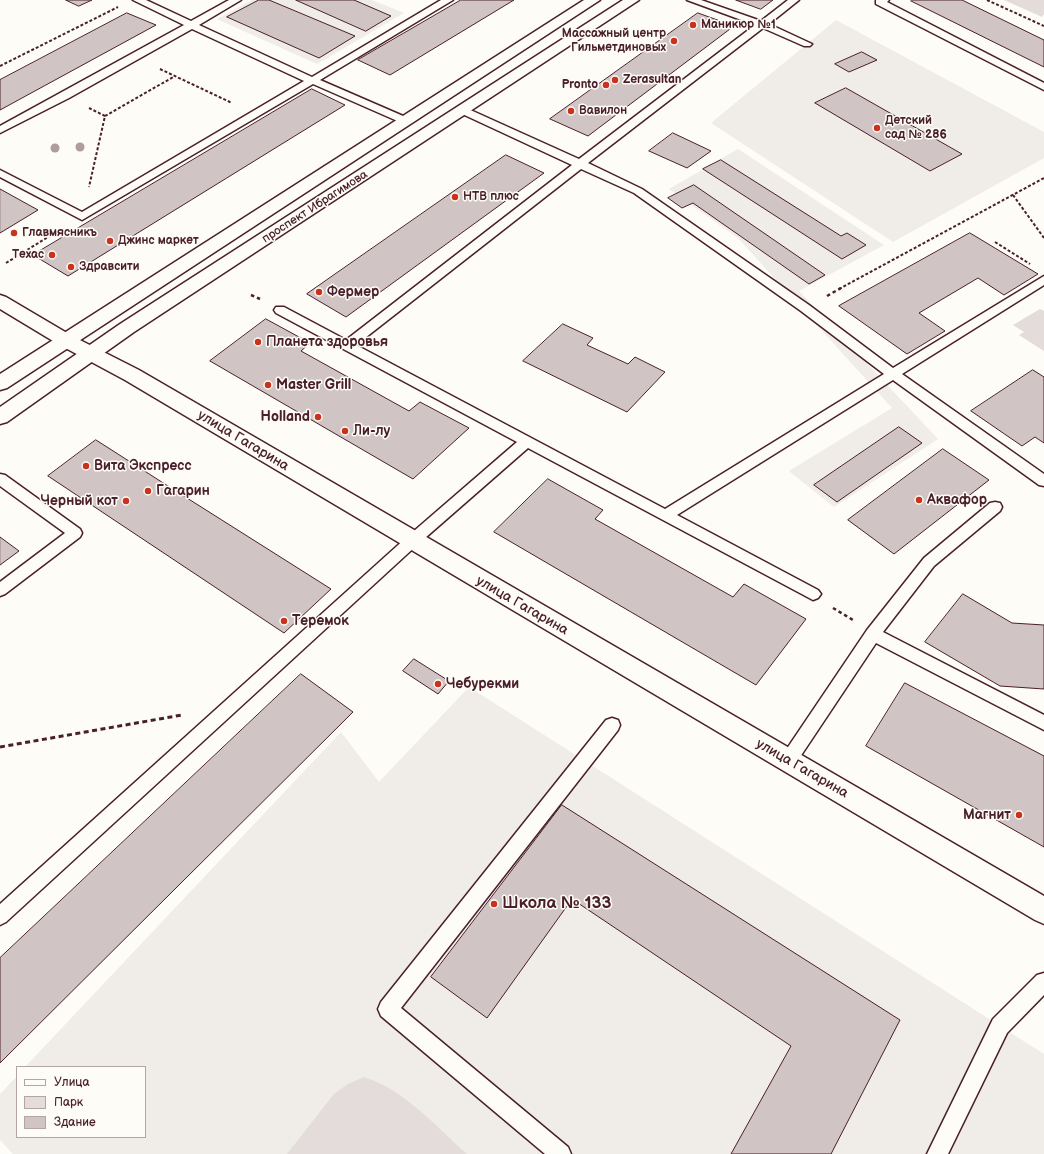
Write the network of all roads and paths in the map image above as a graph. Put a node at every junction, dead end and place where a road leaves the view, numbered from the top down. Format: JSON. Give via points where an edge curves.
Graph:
{"nodes":[{"id":1,"x":138,"y":0,"type":"edge"},
{"id":2,"x":236,"y":0,"type":"edge"},
{"id":3,"x":448,"y":0,"type":"edge"},
{"id":4,"x":593,"y":0,"type":"edge"},
{"id":5,"x":632,"y":0,"type":"edge"},
{"id":6,"x":692,"y":0,"type":"edge"},
{"id":7,"x":794,"y":0,"type":"edge"},
{"id":8,"x":884,"y":0,"type":"edge"},
{"id":9,"x":987,"y":0,"type":"edge"},
{"id":10,"x":124,"y":4,"type":"dead end"},
{"id":11,"x":761,"y":24,"type":"junction"},
{"id":12,"x":190,"y":25,"type":"junction"},
{"id":13,"x":1044,"y":26,"type":"edge"},
{"id":14,"x":807,"y":44,"type":"dead end"},
{"id":15,"x":135,"y":57,"type":"junction"},
{"id":16,"x":0,"y":66,"type":"edge"},
{"id":17,"x":175,"y":76,"type":"junction"},
{"id":18,"x":311,"y":80,"type":"junction"},
{"id":19,"x":1044,"y":88,"type":"edge"},
{"id":20,"x":65,"y":96,"type":"junction"},
{"id":21,"x":462,"y":110,"type":"junction"},
{"id":22,"x":256,"y":114,"type":"junction"},
{"id":23,"x":105,"y":116,"type":"junction"},
{"id":24,"x":406,"y":121,"type":"junction"},
{"id":25,"x":0,"y":130,"type":"edge"},
{"id":26,"x":580,"y":164,"type":"junction"},
{"id":27,"x":0,"y":173,"type":"edge"},
{"id":28,"x":1044,"y":178,"type":"edge"},
{"id":29,"x":1013,"y":195,"type":"junction"},
{"id":30,"x":82,"y":217,"type":"junction"},
{"id":31,"x":1044,"y":238,"type":"edge"},
{"id":32,"x":995,"y":242,"type":"dead end"},
{"id":33,"x":6,"y":263,"type":"dead end"},
{"id":34,"x":1032,"y":265,"type":"dead end"},
{"id":35,"x":1044,"y":280,"type":"edge"},
{"id":36,"x":0,"y":301,"type":"edge"},
{"id":37,"x":805,"y":308,"type":"junction"},
{"id":38,"x":280,"y":310,"type":"dead end"},
{"id":39,"x":65,"y":340,"type":"junction"},
{"id":40,"x":347,"y":346,"type":"junction"},
{"id":41,"x":91,"y":354,"type":"junction"},
{"id":42,"x":893,"y":374,"type":"junction"},
{"id":43,"x":0,"y":383,"type":"edge"},
{"id":44,"x":0,"y":417,"type":"edge"},
{"id":45,"x":526,"y":442,"type":"junction"},
{"id":46,"x":0,"y":479,"type":"edge"},
{"id":47,"x":1044,"y":481,"type":"edge"},
{"id":48,"x":995,"y":507,"type":"dead end"},
{"id":49,"x":666,"y":515,"type":"junction"},
{"id":50,"x":412,"y":541,"type":"junction"},
{"id":51,"x":0,"y":590,"type":"edge"},
{"id":52,"x":813,"y":594,"type":"joint"},
{"id":53,"x":873,"y":634,"type":"junction"},
{"id":54,"x":184,"y":714,"type":"dead end"},
{"id":55,"x":1044,"y":723,"type":"edge"},
{"id":56,"x":612,"y":725,"type":"dead end"},
{"id":57,"x":0,"y":747,"type":"edge"},
{"id":58,"x":788,"y":761,"type":"junction"},
{"id":59,"x":1044,"y":911,"type":"edge"},
{"id":60,"x":0,"y":916,"type":"edge"},
{"id":61,"x":1044,"y":982,"type":"edge"},
{"id":62,"x":561,"y":1154,"type":"edge"},
{"id":63,"x":937,"y":1154,"type":"edge"}],
"edges":[{"from":1,"to":12,"type":"lane"},
{"from":2,"to":12,"type":"lane"},
{"from":3,"to":18,"type":"lane"},
{"from":4,"to":24,"type":"main road","name":"проспект Ибрагимова"},
{"from":5,"to":21,"type":"main road","name":"проспект Ибрагимова"},
{"from":6,"to":11,"type":"lane"},
{"from":7,"to":11,"type":"lane"},
{"from":8,"to":19,"type":"lane","via":[[880,2]]},
{"from":9,"to":13,"type":"path"},
{"from":10,"to":16,"type":"path"},
{"from":11,"to":14,"type":"lane"},
{"from":11,"to":26,"type":"lane"},
{"from":12,"to":15,"type":"lane"},
{"from":12,"to":18,"type":"lane"},
{"from":15,"to":17,"type":"path"},
{"from":15,"to":20,"type":"lane"},
{"from":17,"to":22,"type":"path"},
{"from":17,"to":23,"type":"path"},
{"from":18,"to":22,"type":"lane"},
{"from":18,"to":24,"type":"lane"},
{"from":20,"to":23,"type":"path"},
{"from":20,"to":25,"type":"lane"},
{"from":21,"to":26,"type":"lane"},
{"from":21,"to":41,"type":"main road","name":"проспект Ибрагимова"},
{"from":22,"to":30,"type":"lane"},
{"from":23,"to":30,"type":"path"},
{"from":24,"to":39,"type":"main road","name":"проспект Ибрагимова"},
{"from":26,"to":37,"type":"lane","via":[[638,191]]},
{"from":26,"to":40,"type":"lane"},
{"from":27,"to":30,"type":"lane"},
{"from":28,"to":29,"type":"path"},
{"from":29,"to":31,"type":"path"},
{"from":29,"to":37,"type":"path"},
{"from":30,"to":33,"type":"path"},
{"from":32,"to":34,"type":"path"},
{"from":35,"to":42,"type":"lane"},
{"from":36,"to":39,"type":"main road","name":"улица Гагарина"},
{"from":37,"to":42,"type":"lane"},
{"from":38,"to":40,"type":"lane"},
{"from":39,"to":41,"type":"main road","name":"улица Гагарина"},
{"from":39,"to":43,"type":"main road","name":"проспект Ибрагимова"},
{"from":40,"to":45,"type":"lane"},
{"from":41,"to":44,"type":"main road","name":"проспект Ибрагимова"},
{"from":41,"to":50,"type":"main road","name":"улица Гагарина","via":[[132,375]]},
{"from":42,"to":47,"type":"lane"},
{"from":42,"to":49,"type":"lane"},
{"from":45,"to":49,"type":"lane"},
{"from":45,"to":50,"type":"lane"},
{"from":46,"to":51,"type":"lane","via":[[75,532]]},
{"from":48,"to":53,"type":"lane","via":[[929,562]]},
{"from":49,"to":52,"type":"lane"},
{"from":50,"to":58,"type":"main road","name":"улица Гагарина"},
{"from":50,"to":60,"type":"lane"},
{"from":52,"to":53,"type":"path"},
{"from":53,"to":55,"type":"lane"},
{"from":53,"to":58,"type":"lane"},
{"from":54,"to":57,"type":"path"},
{"from":56,"to":62,"type":"lane","via":[[388,1009]]},
{"from":58,"to":59,"type":"main road","name":"улица Гагарина"},
{"from":61,"to":63,"type":"lane","via":[[1000,1026]]}]}
